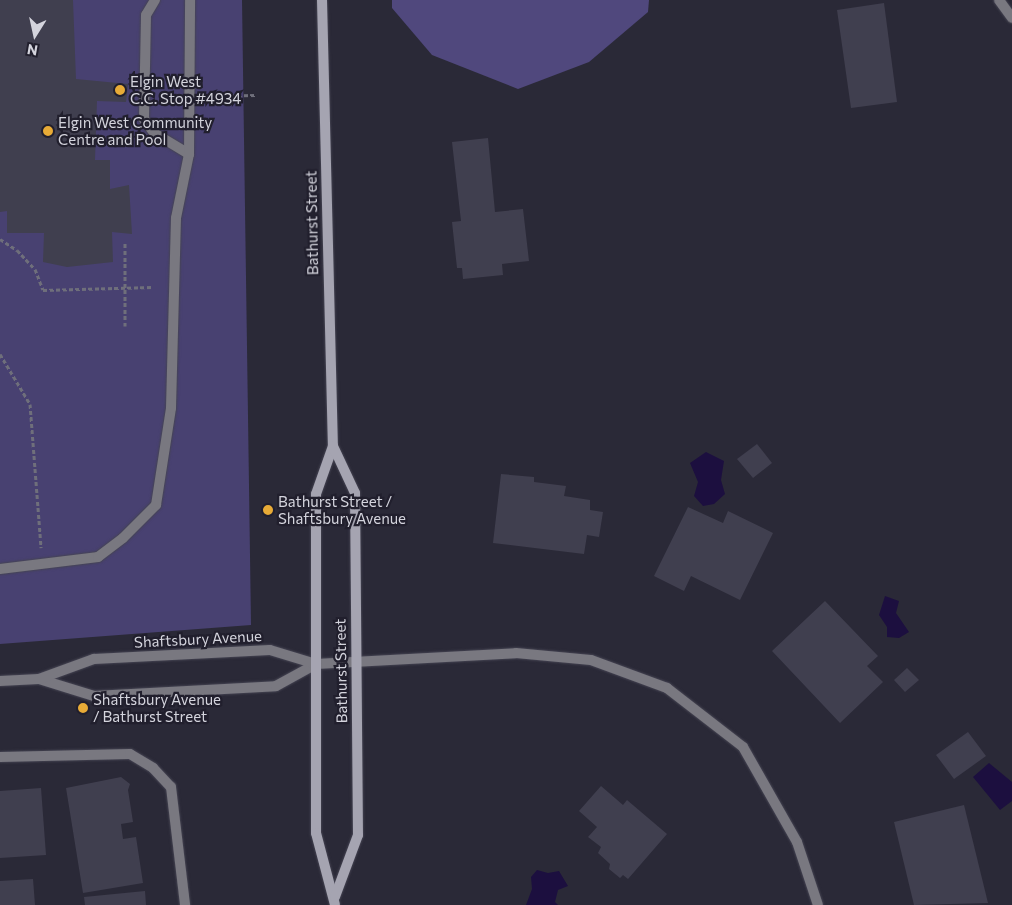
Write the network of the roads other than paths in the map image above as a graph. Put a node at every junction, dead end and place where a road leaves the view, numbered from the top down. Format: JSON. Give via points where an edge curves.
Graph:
{"nodes":[{"id":1,"x":154,"y":0,"type":"edge"},
{"id":2,"x":190,"y":0,"type":"edge"},
{"id":3,"x":322,"y":0,"type":"edge"},
{"id":4,"x":999,"y":0,"type":"edge"},
{"id":5,"x":1012,"y":18,"type":"edge"},
{"id":6,"x":189,"y":154,"type":"junction"},
{"id":7,"x":333,"y":446,"type":"junction"},
{"id":8,"x":0,"y":569,"type":"edge"},
{"id":9,"x":355,"y":662,"type":"junction"},
{"id":10,"x":316,"y":664,"type":"junction"},
{"id":11,"x":39,"y":679,"type":"junction"},
{"id":12,"x":0,"y":681,"type":"edge"},
{"id":13,"x":0,"y":757,"type":"edge"},
{"id":14,"x":335,"y":901,"type":"edge"},
{"id":15,"x":185,"y":905,"type":"edge"},
{"id":16,"x":818,"y":905,"type":"edge"}],
"edges":[{"from":1,"to":6,"type":"street","via":[[146,14],[144,119],[154,133]]},
{"from":2,"to":6,"type":"street"},
{"from":3,"to":7,"type":"main road","name":"Bathurst Street"},
{"from":4,"to":5,"type":"street"},
{"from":6,"to":8,"type":"street","via":[[176,218],[171,408],[156,505],[123,538],[98,557]]},
{"from":7,"to":9,"type":"main road","name":"Bathurst Street","via":[[355,493]]},
{"from":7,"to":10,"type":"main road","name":"Bathurst Street","via":[[316,494]]},
{"from":9,"to":10,"type":"street"},
{"from":9,"to":14,"type":"main road","name":"Bathurst Street","via":[[358,835]]},
{"from":9,"to":16,"type":"street","via":[[516,652],[591,660],[667,688],[743,747],[797,842]]},
{"from":10,"to":11,"type":"street","name":"Shaftsbury Avenue","via":[[270,650],[94,659]]},
{"from":10,"to":11,"type":"street","name":"Shaftsbury Avenue","via":[[276,686],[94,696]]},
{"from":10,"to":14,"type":"main road","name":"Bathurst Street","via":[[316,833]]},
{"from":11,"to":12,"type":"street","name":"Shaftsbury Avenue"},
{"from":13,"to":15,"type":"street","via":[[130,754],[152,768],[171,787]]}]}
